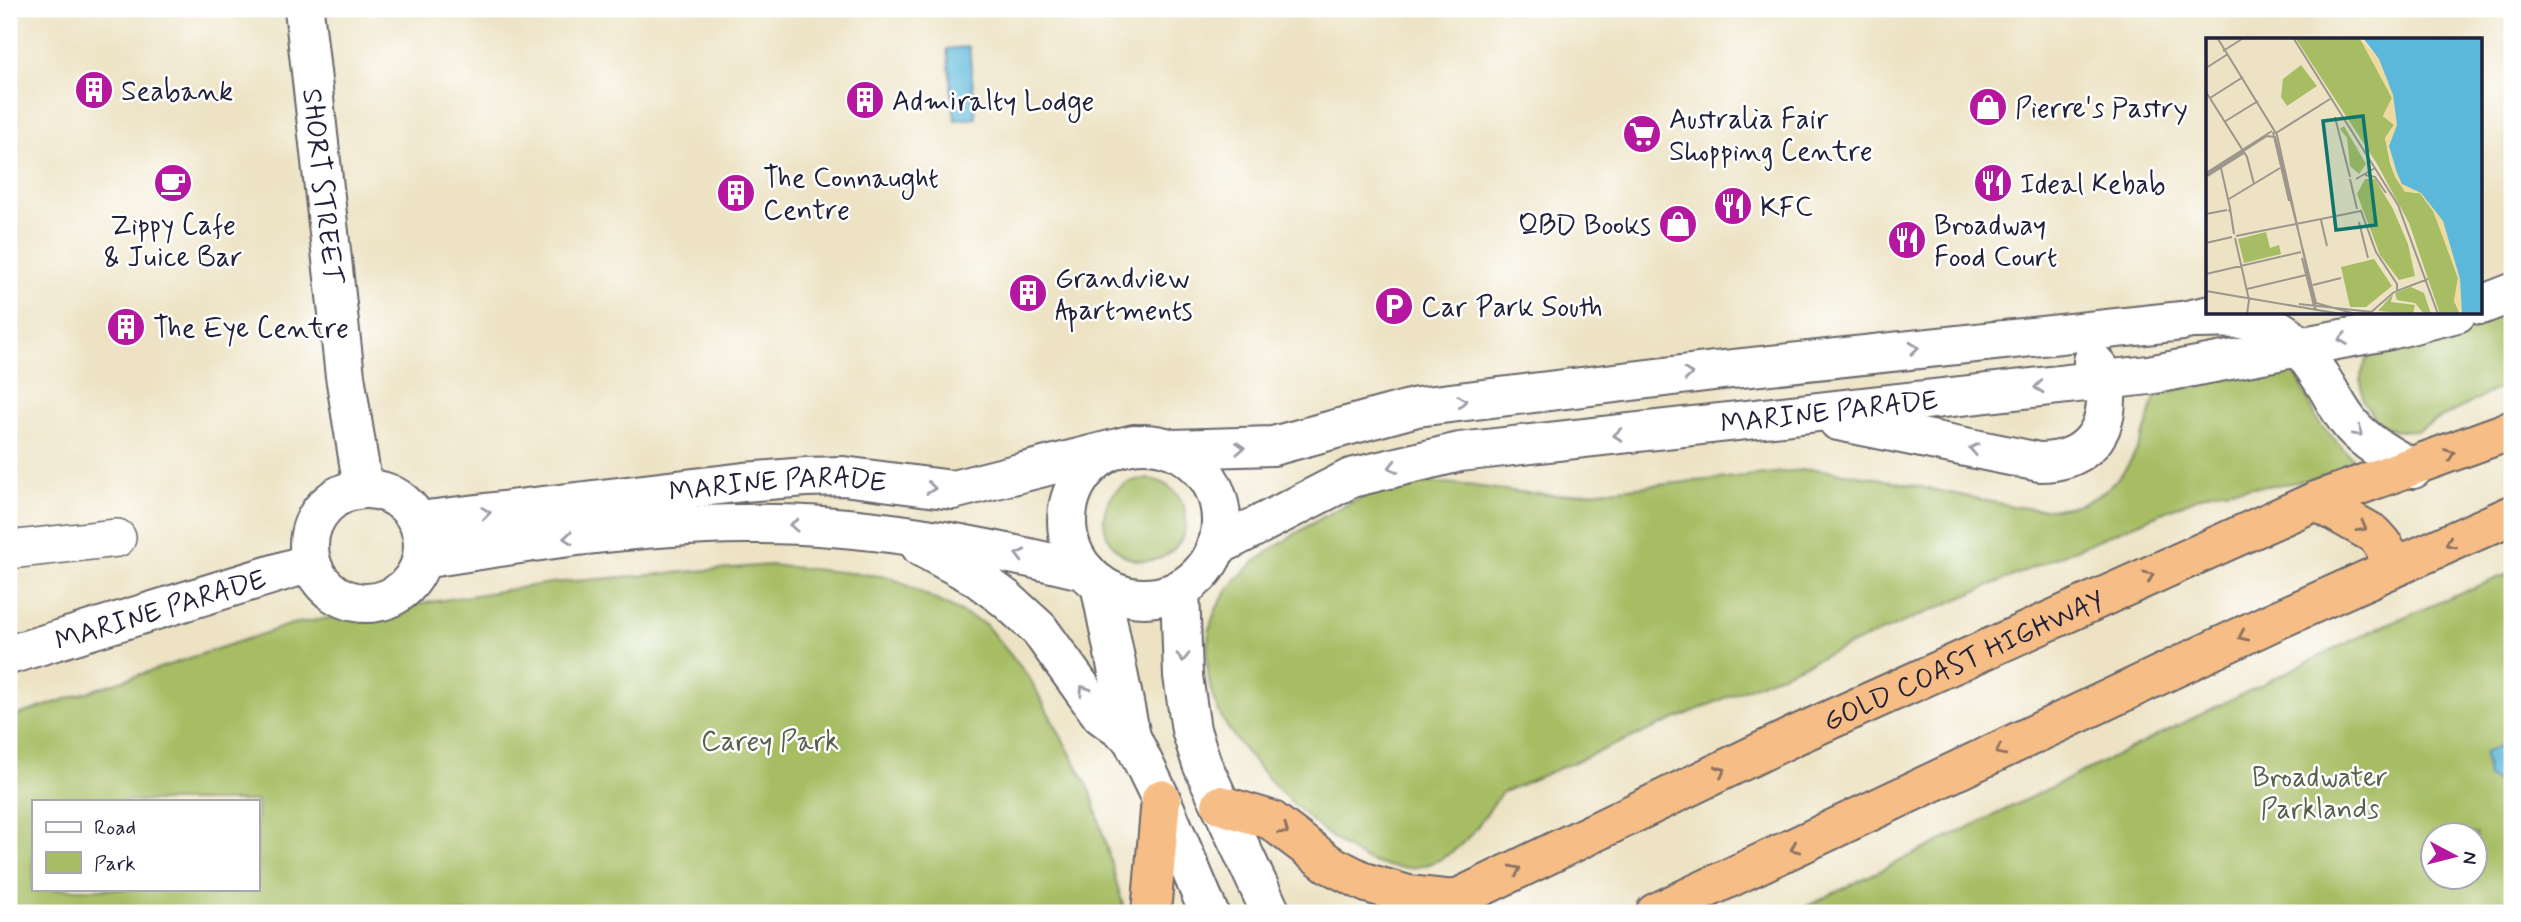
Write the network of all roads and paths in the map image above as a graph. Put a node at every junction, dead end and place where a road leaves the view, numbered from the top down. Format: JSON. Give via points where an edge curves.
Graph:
{"nodes":[{"id":1,"x":303,"y":9,"type":"edge"},
{"id":2,"x":2512,"y":276,"type":"edge"},
{"id":3,"x":2482,"y":279,"type":"edge"},
{"id":4,"x":2512,"y":293,"type":"edge"},
{"id":5,"x":2482,"y":305,"type":"edge"},
{"id":6,"x":2449,"y":315,"type":"edge"},
{"id":7,"x":2209,"y":316,"type":"edge"},
{"id":8,"x":2070,"y":331,"type":"junction"},
{"id":9,"x":2301,"y":346,"type":"junction"},
{"id":10,"x":2107,"y":380,"type":"junction"},
{"id":11,"x":1802,"y":414,"type":"junction"},
{"id":12,"x":2512,"y":430,"type":"edge"},
{"id":13,"x":1134,"y":444,"type":"junction"},
{"id":14,"x":1172,"y":449,"type":"junction"},
{"id":15,"x":2413,"y":469,"type":"junction"},
{"id":16,"x":363,"y":488,"type":"junction"},
{"id":17,"x":2316,"y":501,"type":"junction"},
{"id":18,"x":2512,"y":515,"type":"edge"},
{"id":19,"x":418,"y":521,"type":"junction"},
{"id":20,"x":897,"y":534,"type":"junction"},
{"id":21,"x":117,"y":538,"type":"dead end"},
{"id":22,"x":1216,"y":547,"type":"junction"},
{"id":23,"x":9,"y":550,"type":"edge"},
{"id":24,"x":422,"y":559,"type":"junction"},
{"id":25,"x":310,"y":563,"type":"junction"},
{"id":26,"x":2391,"y":569,"type":"junction"},
{"id":27,"x":1093,"y":578,"type":"junction"},
{"id":28,"x":1180,"y":589,"type":"junction"},
{"id":29,"x":9,"y":655,"type":"edge"},
{"id":30,"x":1131,"y":737,"type":"junction"},
{"id":31,"x":1161,"y":799,"type":"junction"},
{"id":32,"x":1221,"y":805,"type":"junction"},
{"id":33,"x":1441,"y":906,"type":"edge"},
{"id":34,"x":1151,"y":913,"type":"edge"},
{"id":35,"x":1209,"y":913,"type":"edge"},
{"id":36,"x":1271,"y":913,"type":"edge"},
{"id":37,"x":1655,"y":913,"type":"edge"}],
"edges":[{"from":1,"to":16,"type":"street","name":"SHORT STREET","via":[[345,376]]},
{"from":2,"to":3,"type":"street"},
{"from":4,"to":5,"type":"street"},
{"from":6,"to":9,"type":"street","name":"MARINE PARADE","one_way":true},
{"from":7,"to":8,"type":"street","name":"MARINE PARADE"},
{"from":7,"to":9,"type":"street","name":"MARINE PARADE","via":[[2270,323]]},
{"from":8,"to":10,"type":"street"},
{"from":14,"to":8,"type":"street","name":"MARINE PARADE","one_way":true,"via":[[1273,446],[1417,407]]},
{"from":9,"to":10,"type":"street","name":"MARINE PARADE"},
{"from":9,"to":15,"type":"street","one_way":true,"via":[[2350,424],[2371,445]]},
{"from":10,"to":11,"type":"street","name":"MARINE PARADE","one_way":true},
{"from":10,"to":11,"type":"street","one_way":true,"via":[[2106,412],[2094,441],[2075,457],[2056,462]]},
{"from":11,"to":22,"type":"street","name":"MARINE PARADE","one_way":true,"via":[[1460,453],[1395,466],[1341,483]]},
{"from":15,"to":12,"type":"highway","name":"GOLD COAST HIGHWAY","one_way":true},
{"from":13,"to":14,"type":"street"},
{"from":19,"to":13,"type":"street","name":"MARINE PARADE","one_way":true,"via":[[806,477],[844,476],[953,490]]},
{"from":13,"to":27,"type":"street","via":[[1111,450],[1091,464],[1077,482],[1069,505],[1067,528],[1073,551]]},
{"from":14,"to":22,"type":"street","via":[[1193,461],[1208,478],[1220,524]]},
{"from":15,"to":17,"type":"highway","name":"GOLD COAST HIGHWAY"},
{"from":16,"to":19,"type":"street","via":[[389,493],[406,504]]},
{"from":16,"to":25,"type":"street","via":[[326,504],[314,520],[308,543]]},
{"from":17,"to":26,"type":"highway","one_way":true,"via":[[2374,534],[2383,544]]},
{"from":33,"to":17,"type":"highway","name":"GOLD COAST HIGHWAY","one_way":true,"via":[[1796,735]]},
{"from":18,"to":26,"type":"highway","one_way":true},
{"from":19,"to":24,"type":"street"},
{"from":20,"to":24,"type":"street","name":"MARINE PARADE","one_way":true,"via":[[791,524],[718,525],[532,541]]},
{"from":27,"to":20,"type":"street","name":"MARINE PARADE","one_way":true,"via":[[986,547]]},
{"from":30,"to":20,"type":"street","one_way":true,"via":[[1101,715],[1039,629],[1006,599],[975,576]]},
{"from":21,"to":23,"type":"street"},
{"from":22,"to":28,"type":"street","via":[[1208,564]]},
{"from":24,"to":25,"type":"street","via":[[402,591],[376,603],[346,601],[329,590]]},
{"from":25,"to":29,"type":"street","name":"MARINE PARADE"},
{"from":26,"to":37,"type":"highway","one_way":true},
{"from":27,"to":28,"type":"street","via":[[1119,594],[1140,598]]},
{"from":27,"to":30,"type":"street"},
{"from":28,"to":32,"type":"street","one_way":true,"via":[[1183,676],[1191,730]]},
{"from":30,"to":31,"type":"street"},
{"from":31,"to":34,"type":"highway"},
{"from":31,"to":35,"type":"street"},
{"from":32,"to":33,"type":"highway","one_way":true,"via":[[1271,820],[1329,864],[1367,883]]},
{"from":32,"to":36,"type":"street"}]}
